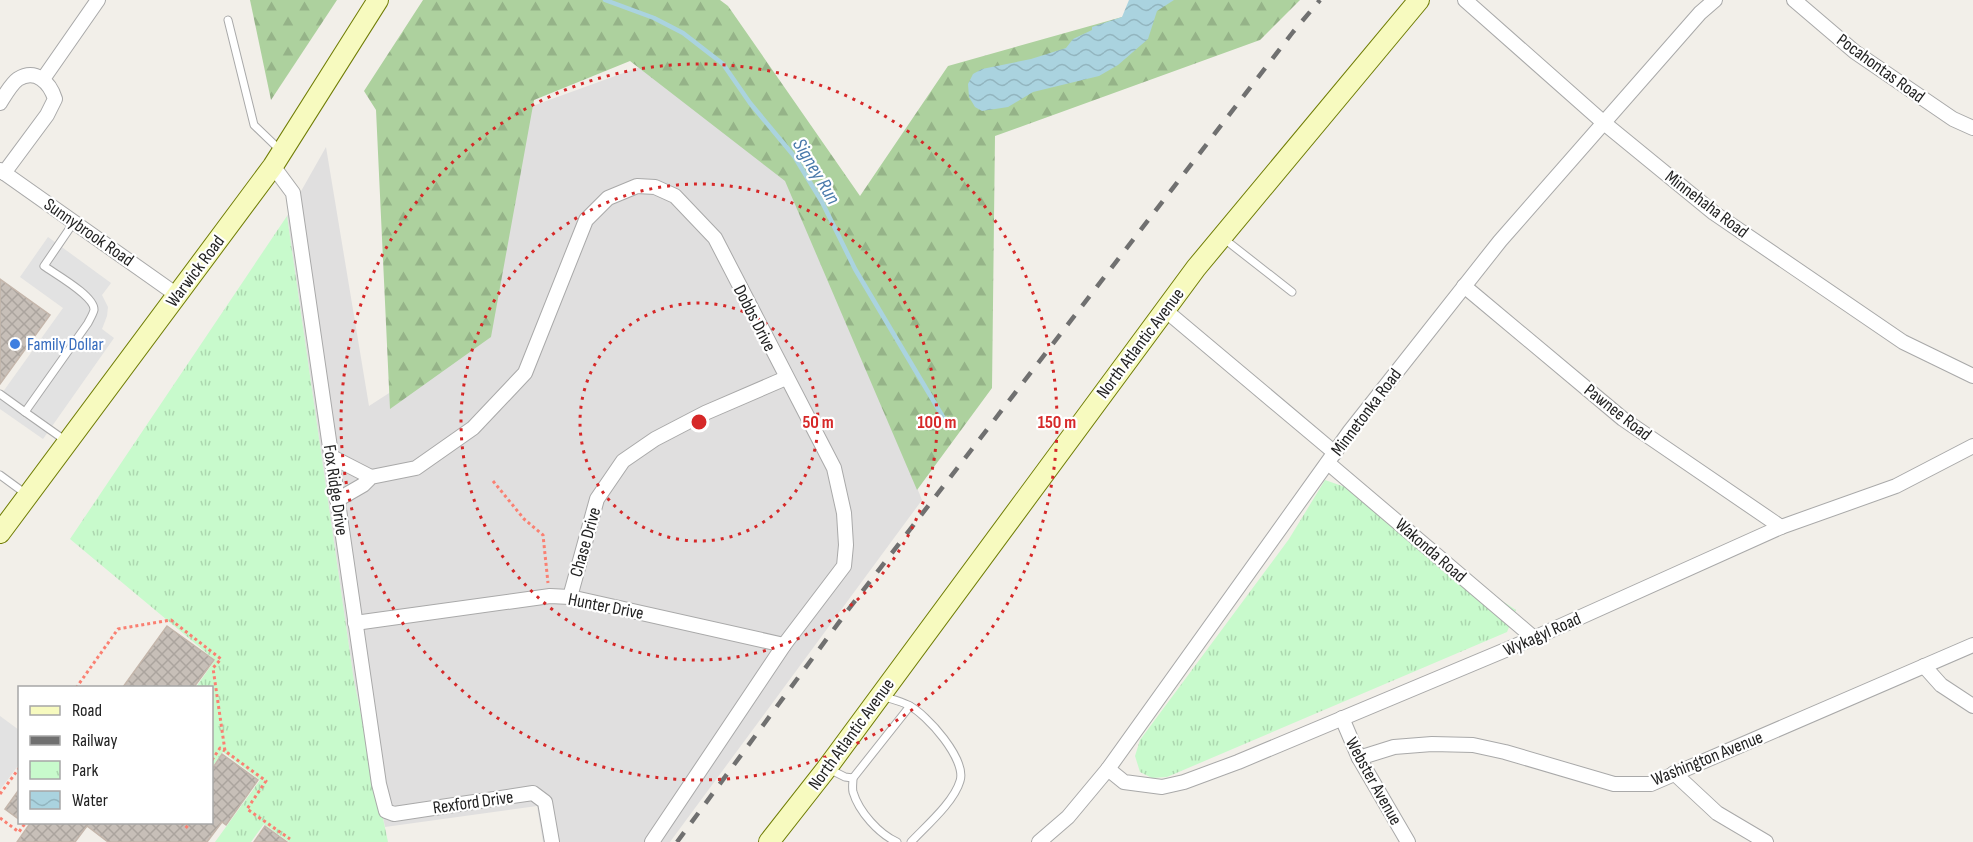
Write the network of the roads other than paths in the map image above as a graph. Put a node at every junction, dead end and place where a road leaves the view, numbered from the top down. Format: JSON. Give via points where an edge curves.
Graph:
{"nodes":[{"id":1,"x":98,"y":0,"type":"edge"},
{"id":2,"x":378,"y":0,"type":"edge"},
{"id":3,"x":1419,"y":0,"type":"edge"},
{"id":4,"x":1465,"y":0,"type":"edge"},
{"id":5,"x":1715,"y":0,"type":"edge"},
{"id":6,"x":1794,"y":0,"type":"edge"},
{"id":7,"x":228,"y":20,"type":"dead end"},
{"id":8,"x":43,"y":79,"type":"junction"},
{"id":9,"x":0,"y":103,"type":"edge"},
{"id":10,"x":1604,"y":123,"type":"junction"},
{"id":11,"x":1973,"y":128,"type":"edge"},
{"id":12,"x":278,"y":159,"type":"junction"},
{"id":13,"x":2,"y":172,"type":"edge"},
{"id":14,"x":74,"y":222,"type":"junction"},
{"id":15,"x":1222,"y":237,"type":"junction"},
{"id":16,"x":1464,"y":286,"type":"junction"},
{"id":17,"x":1292,"y":292,"type":"dead end"},
{"id":18,"x":177,"y":295,"type":"junction"},
{"id":19,"x":1165,"y":309,"type":"junction"},
{"id":20,"x":1973,"y":376,"type":"edge"},
{"id":21,"x":786,"y":378,"type":"junction"},
{"id":22,"x":0,"y":394,"type":"edge"},
{"id":23,"x":25,"y":411,"type":"junction"},
{"id":24,"x":68,"y":442,"type":"junction"},
{"id":25,"x":1973,"y":446,"type":"edge"},
{"id":26,"x":332,"y":457,"type":"junction"},
{"id":27,"x":1331,"y":458,"type":"junction"},
{"id":28,"x":0,"y":475,"type":"edge"},
{"id":29,"x":371,"y":477,"type":"junction"},
{"id":30,"x":28,"y":495,"type":"junction"},
{"id":31,"x":337,"y":500,"type":"junction"},
{"id":32,"x":1781,"y":527,"type":"junction"},
{"id":33,"x":0,"y":533,"type":"edge"},
{"id":34,"x":570,"y":597,"type":"junction"},
{"id":35,"x":355,"y":623,"type":"junction"},
{"id":36,"x":1534,"y":638,"type":"junction"},
{"id":37,"x":784,"y":645,"type":"junction"},
{"id":38,"x":1973,"y":645,"type":"edge"},
{"id":39,"x":1924,"y":666,"type":"junction"},
{"id":40,"x":880,"y":695,"type":"junction"},
{"id":41,"x":1973,"y":705,"type":"edge"},
{"id":42,"x":910,"y":706,"type":"junction"},
{"id":43,"x":1342,"y":718,"type":"junction"},
{"id":44,"x":1359,"y":759,"type":"junction"},
{"id":45,"x":827,"y":768,"type":"junction"},
{"id":46,"x":1108,"y":769,"type":"junction"},
{"id":47,"x":1674,"y":773,"type":"junction"},
{"id":48,"x":853,"y":778,"type":"junction"},
{"id":49,"x":394,"y":814,"type":"joint"},
{"id":50,"x":552,"y":842,"type":"edge"},
{"id":51,"x":652,"y":842,"type":"edge"},
{"id":52,"x":769,"y":842,"type":"edge"},
{"id":53,"x":897,"y":842,"type":"edge"},
{"id":54,"x":911,"y":842,"type":"edge"},
{"id":55,"x":1039,"y":842,"type":"edge"},
{"id":56,"x":1408,"y":842,"type":"edge"},
{"id":57,"x":1766,"y":842,"type":"edge"}],
"edges":[{"from":1,"to":8,"type":"street"},
{"from":2,"to":12,"type":"street","name":"Warwick Road"},
{"from":3,"to":15,"type":"street","name":"North Atlantic Avenue"},
{"from":4,"to":10,"type":"street","name":"Minnehaha Road"},
{"from":5,"to":10,"type":"street","name":"Minnetonka Road"},
{"from":6,"to":11,"type":"street","name":"Pocahontas Road","via":[[1855,52],[1953,119]]},
{"from":7,"to":12,"type":"lane","via":[[254,125]]},
{"from":8,"to":9,"type":"street","via":[[20,78]]},
{"from":8,"to":13,"type":"street","via":[[55,99],[52,106]]},
{"from":10,"to":16,"type":"street","name":"Minnetonka Road"},
{"from":10,"to":20,"type":"street","name":"Minnehaha Road","via":[[1714,213],[1893,336]]},
{"from":12,"to":18,"type":"street","name":"Warwick Road"},
{"from":12,"to":26,"type":"street","name":"Fox Ridge Drive","via":[[293,193]]},
{"from":13,"to":14,"type":"street","name":"Sunnybrook Road"},
{"from":14,"to":18,"type":"street","name":"Sunnybrook Road"},
{"from":14,"to":23,"type":"lane","via":[[44,266],[87,296],[94,311]]},
{"from":15,"to":17,"type":"lane"},
{"from":15,"to":19,"type":"street","name":"North Atlantic Avenue"},
{"from":16,"to":27,"type":"street","name":"Minnetonka Road"},
{"from":16,"to":32,"type":"street","name":"Pawnee Road","via":[[1623,419]]},
{"from":18,"to":24,"type":"street","name":"Warwick Road"},
{"from":19,"to":27,"type":"street","name":"Wakonda Road"},
{"from":19,"to":40,"type":"street","name":"North Atlantic Avenue"},
{"from":21,"to":29,"type":"street","name":"Dobbs Drive","via":[[714,238],[675,196],[654,187],[637,186],[608,198],[586,220],[525,373],[473,428],[416,468]]},
{"from":21,"to":34,"type":"street","name":"Chase Drive","via":[[705,413],[623,461],[597,499]]},
{"from":21,"to":37,"type":"street","name":"Dobbs Drive","via":[[834,468],[846,545],[844,566]]},
{"from":22,"to":23,"type":"lane"},
{"from":23,"to":24,"type":"lane"},
{"from":24,"to":30,"type":"street","name":"Warwick Road"},
{"from":25,"to":32,"type":"street","name":"Wykagyl Road","via":[[1896,486]]},
{"from":26,"to":29,"type":"street"},
{"from":26,"to":31,"type":"street","name":"Fox Ridge Drive"},
{"from":27,"to":36,"type":"street","name":"Wakonda Road"},
{"from":27,"to":46,"type":"street","name":"Minnetonka Road"},
{"from":28,"to":30,"type":"lane"},
{"from":29,"to":31,"type":"street","name":"Dobbs Drive"},
{"from":30,"to":33,"type":"street","name":"Warwick Road"},
{"from":31,"to":35,"type":"street","name":"Fox Ridge Drive"},
{"from":32,"to":36,"type":"street","name":"Wykagyl Road"},
{"from":34,"to":35,"type":"street","name":"Hunter Drive","via":[[550,596]]},
{"from":34,"to":37,"type":"street","name":"Hunter Drive"},
{"from":35,"to":49,"type":"street","name":"Fox Ridge Drive","via":[[379,784],[386,811]]},
{"from":36,"to":43,"type":"street","name":"Wykagyl Road"},
{"from":37,"to":51,"type":"street","name":"Dobbs Drive"},
{"from":38,"to":39,"type":"street","name":"Washington Avenue"},
{"from":39,"to":41,"type":"street","via":[[1941,685]]},
{"from":39,"to":47,"type":"street","name":"Washington Avenue"},
{"from":40,"to":42,"type":"lane"},
{"from":40,"to":45,"type":"street","name":"North Atlantic Avenue"},
{"from":42,"to":48,"type":"lane"},
{"from":42,"to":54,"type":"lane","via":[[953,750],[961,779],[956,791]]},
{"from":43,"to":44,"type":"street","name":"Webster Avenue"},
{"from":43,"to":46,"type":"street","name":"Wykagyl Road","via":[[1238,762],[1162,787],[1124,782]]},
{"from":44,"to":47,"type":"street","name":"Washington Avenue","via":[[1394,747],[1432,744],[1505,752],[1614,784],[1651,784]]},
{"from":44,"to":56,"type":"street","name":"Webster Avenue"},
{"from":45,"to":48,"type":"lane"},
{"from":45,"to":52,"type":"street","name":"North Atlantic Avenue"},
{"from":46,"to":55,"type":"street","name":"Minnetonka Road","via":[[1068,817]]},
{"from":47,"to":57,"type":"street","via":[[1717,813]]},
{"from":48,"to":53,"type":"lane","via":[[853,792],[860,806],[875,827]]},
{"from":49,"to":50,"type":"street","name":"Rexford Drive","via":[[533,793],[545,802]]}]}
